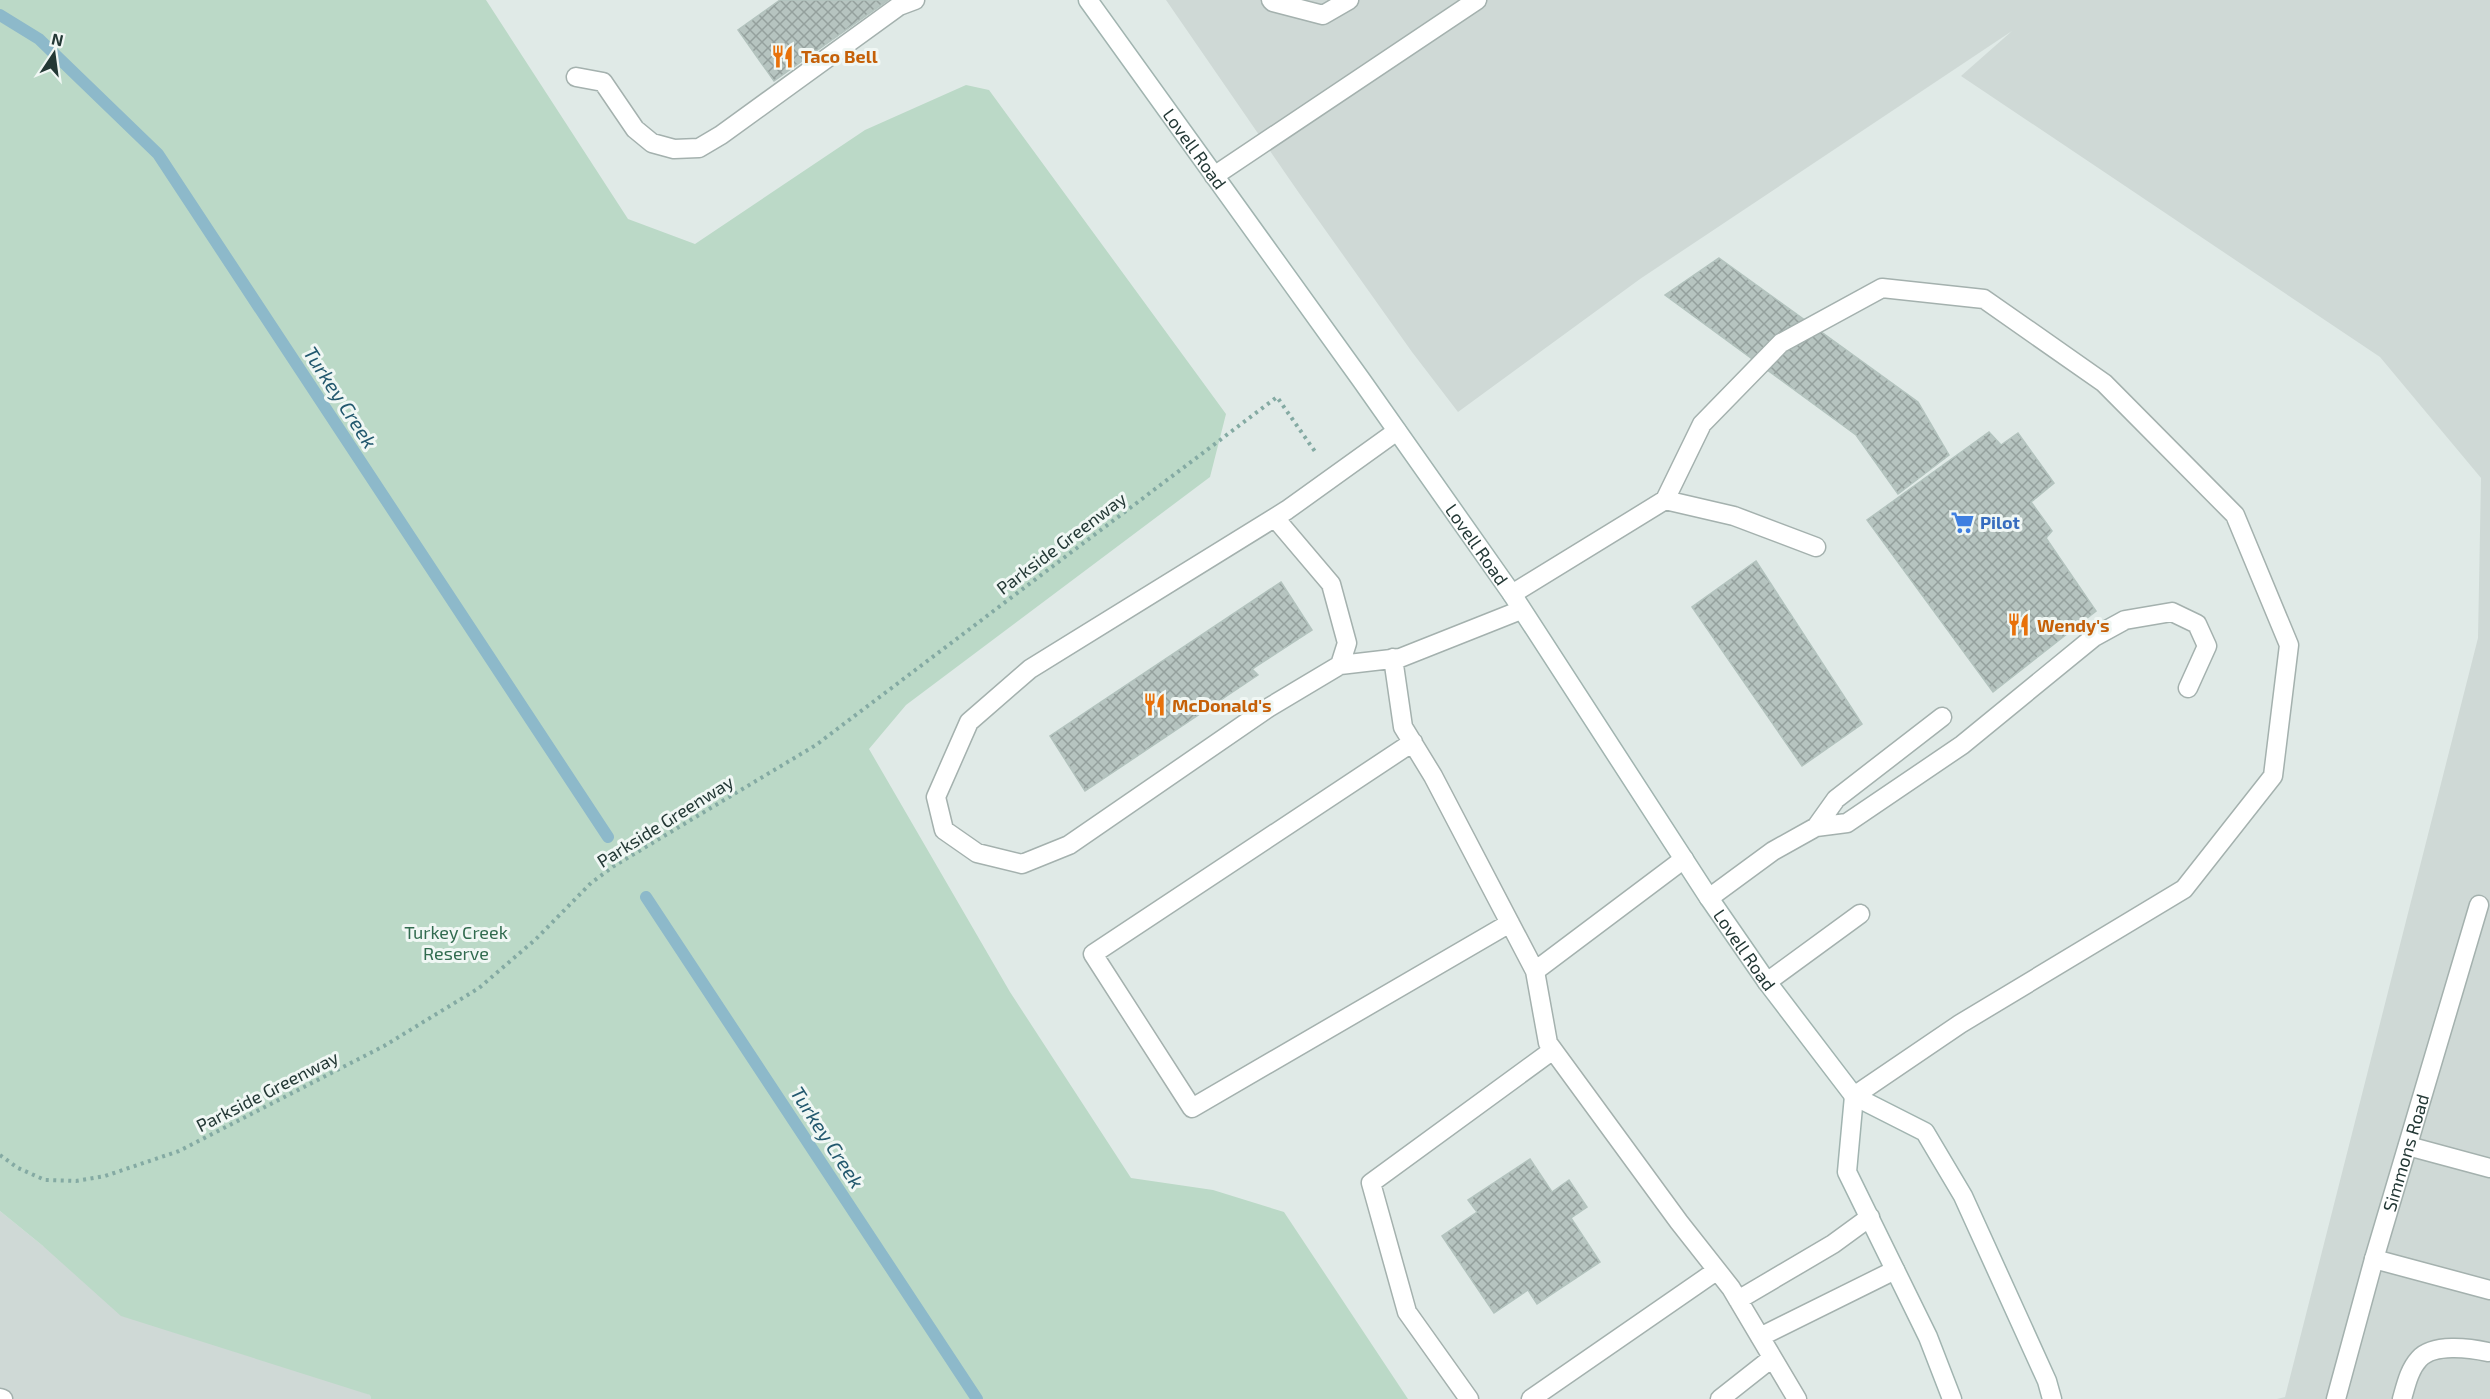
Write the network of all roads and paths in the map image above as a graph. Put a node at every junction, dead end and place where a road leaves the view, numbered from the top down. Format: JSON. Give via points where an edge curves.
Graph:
{"nodes":[{"id":1,"x":915,"y":0,"type":"edge"},
{"id":2,"x":1088,"y":0,"type":"edge"},
{"id":3,"x":1271,"y":0,"type":"edge"},
{"id":4,"x":1349,"y":0,"type":"edge"},
{"id":5,"x":1477,"y":0,"type":"edge"},
{"id":6,"x":576,"y":77,"type":"dead end"},
{"id":7,"x":1214,"y":176,"type":"junction"},
{"id":8,"x":1397,"y":432,"type":"junction"},
{"id":9,"x":1333,"y":478,"type":"junction"},
{"id":10,"x":1665,"y":500,"type":"junction"},
{"id":11,"x":1275,"y":518,"type":"junction"},
{"id":12,"x":1816,"y":547,"type":"dead end"},
{"id":13,"x":1516,"y":602,"type":"junction"},
{"id":14,"x":1393,"y":658,"type":"junction"},
{"id":15,"x":1340,"y":665,"type":"junction"},
{"id":16,"x":2188,"y":688,"type":"dead end"},
{"id":17,"x":1942,"y":717,"type":"dead end"},
{"id":18,"x":1413,"y":742,"type":"junction"},
{"id":19,"x":1816,"y":827,"type":"junction"},
{"id":20,"x":1684,"y":859,"type":"junction"},
{"id":21,"x":1709,"y":898,"type":"junction"},
{"id":22,"x":2484,"y":906,"type":"edge"},
{"id":23,"x":1860,"y":914,"type":"dead end"},
{"id":24,"x":1510,"y":923,"type":"junction"},
{"id":25,"x":1535,"y":971,"type":"junction"},
{"id":26,"x":1767,"y":982,"type":"junction"},
{"id":27,"x":1553,"y":1050,"type":"junction"},
{"id":28,"x":1854,"y":1096,"type":"junction"},
{"id":29,"x":2408,"y":1146,"type":"junction"},
{"id":30,"x":0,"y":1155,"type":"edge"},
{"id":31,"x":2490,"y":1168,"type":"edge"},
{"id":32,"x":1870,"y":1217,"type":"junction"},
{"id":33,"x":2374,"y":1259,"type":"junction"},
{"id":34,"x":1716,"y":1270,"type":"junction"},
{"id":35,"x":1895,"y":1270,"type":"junction"},
{"id":36,"x":2490,"y":1290,"type":"edge"},
{"id":37,"x":1738,"y":1300,"type":"junction"},
{"id":38,"x":1760,"y":1337,"type":"junction"},
{"id":39,"x":2488,"y":1352,"type":"dead end"},
{"id":40,"x":1772,"y":1358,"type":"junction"},
{"id":41,"x":1469,"y":1399,"type":"edge"},
{"id":42,"x":1531,"y":1399,"type":"edge"},
{"id":43,"x":1720,"y":1399,"type":"edge"},
{"id":44,"x":1797,"y":1399,"type":"edge"},
{"id":45,"x":1952,"y":1399,"type":"edge"},
{"id":46,"x":2052,"y":1399,"type":"edge"},
{"id":47,"x":2336,"y":1399,"type":"edge"},
{"id":48,"x":2402,"y":1399,"type":"edge"}],
"edges":[{"from":1,"to":6,"type":"main road","via":[[899,6],[699,148],[674,149],[652,143],[635,129],[603,82]]},
{"from":2,"to":7,"type":"main road","name":"Lovell Road"},
{"from":3,"to":4,"type":"main road","via":[[1323,15]]},
{"from":5,"to":7,"type":"main road"},
{"from":7,"to":8,"type":"main road","name":"Lovell Road"},
{"from":8,"to":9,"type":"main road"},
{"from":8,"to":13,"type":"main road","name":"Lovell Road"},
{"from":9,"to":11,"type":"main road"},
{"from":9,"to":30,"type":"path","name":"Parkside Greenway","via":[[1277,397],[816,745],[614,866],[479,988],[393,1040],[179,1151],[105,1176],[76,1181],[45,1180]]},
{"from":10,"to":12,"type":"main road","via":[[1734,516]]},
{"from":10,"to":13,"type":"main road"},
{"from":10,"to":28,"type":"main road","via":[[1702,424],[1781,343],[1882,288],[1984,299],[2104,383],[2235,515],[2289,645],[2273,776],[2184,889],[1960,1024]]},
{"from":11,"to":15,"type":"main road","via":[[1330,584],[1347,643]]},
{"from":11,"to":15,"type":"main road","via":[[1030,669],[969,722],[936,797],[944,830],[976,853],[1022,864],[1069,845],[1268,708]]},
{"from":13,"to":14,"type":"main road"},
{"from":13,"to":20,"type":"main road","name":"Lovell Road"},
{"from":14,"to":15,"type":"main road"},
{"from":14,"to":18,"type":"main road","via":[[1403,727]]},
{"from":16,"to":19,"type":"main road","via":[[2207,646],[2197,624],[2172,612],[2125,620],[2094,637],[1962,745],[1847,823]]},
{"from":17,"to":19,"type":"main road","via":[[1836,799]]},
{"from":18,"to":24,"type":"main road"},
{"from":18,"to":24,"type":"main road","via":[[1093,954],[1192,1108]]},
{"from":19,"to":21,"type":"main road","via":[[1773,851]]},
{"from":20,"to":21,"type":"main road","name":"Lovell Road"},
{"from":20,"to":25,"type":"main road"},
{"from":21,"to":26,"type":"main road","name":"Lovell Road"},
{"from":22,"to":29,"type":"main road","name":"Simmons Road"},
{"from":23,"to":26,"type":"main road"},
{"from":24,"to":25,"type":"main road"},
{"from":25,"to":27,"type":"main road","via":[[1548,1043]]},
{"from":26,"to":28,"type":"main road","name":"Lovell Road"},
{"from":27,"to":34,"type":"main road"},
{"from":27,"to":41,"type":"main road","via":[[1371,1183],[1407,1312]]},
{"from":28,"to":32,"type":"main road","via":[[1847,1172]]},
{"from":28,"to":46,"type":"main road","name":"Lovell Road","via":[[1925,1132],[1963,1197]]},
{"from":29,"to":31,"type":"main road"},
{"from":29,"to":33,"type":"main road","name":"Simmons Road"},
{"from":32,"to":35,"type":"main road"},
{"from":32,"to":37,"type":"main road","via":[[1833,1244]]},
{"from":33,"to":36,"type":"main road"},
{"from":33,"to":47,"type":"main road","name":"Simmons Road"},
{"from":34,"to":37,"type":"main road"},
{"from":34,"to":42,"type":"main road"},
{"from":35,"to":38,"type":"main road"},
{"from":35,"to":45,"type":"main road","via":[[1928,1337]]},
{"from":37,"to":38,"type":"main road"},
{"from":38,"to":40,"type":"main road"},
{"from":39,"to":48,"type":"main road","via":[[2444,1348],[2419,1357]]},
{"from":40,"to":43,"type":"main road"},
{"from":40,"to":44,"type":"main road"}]}
